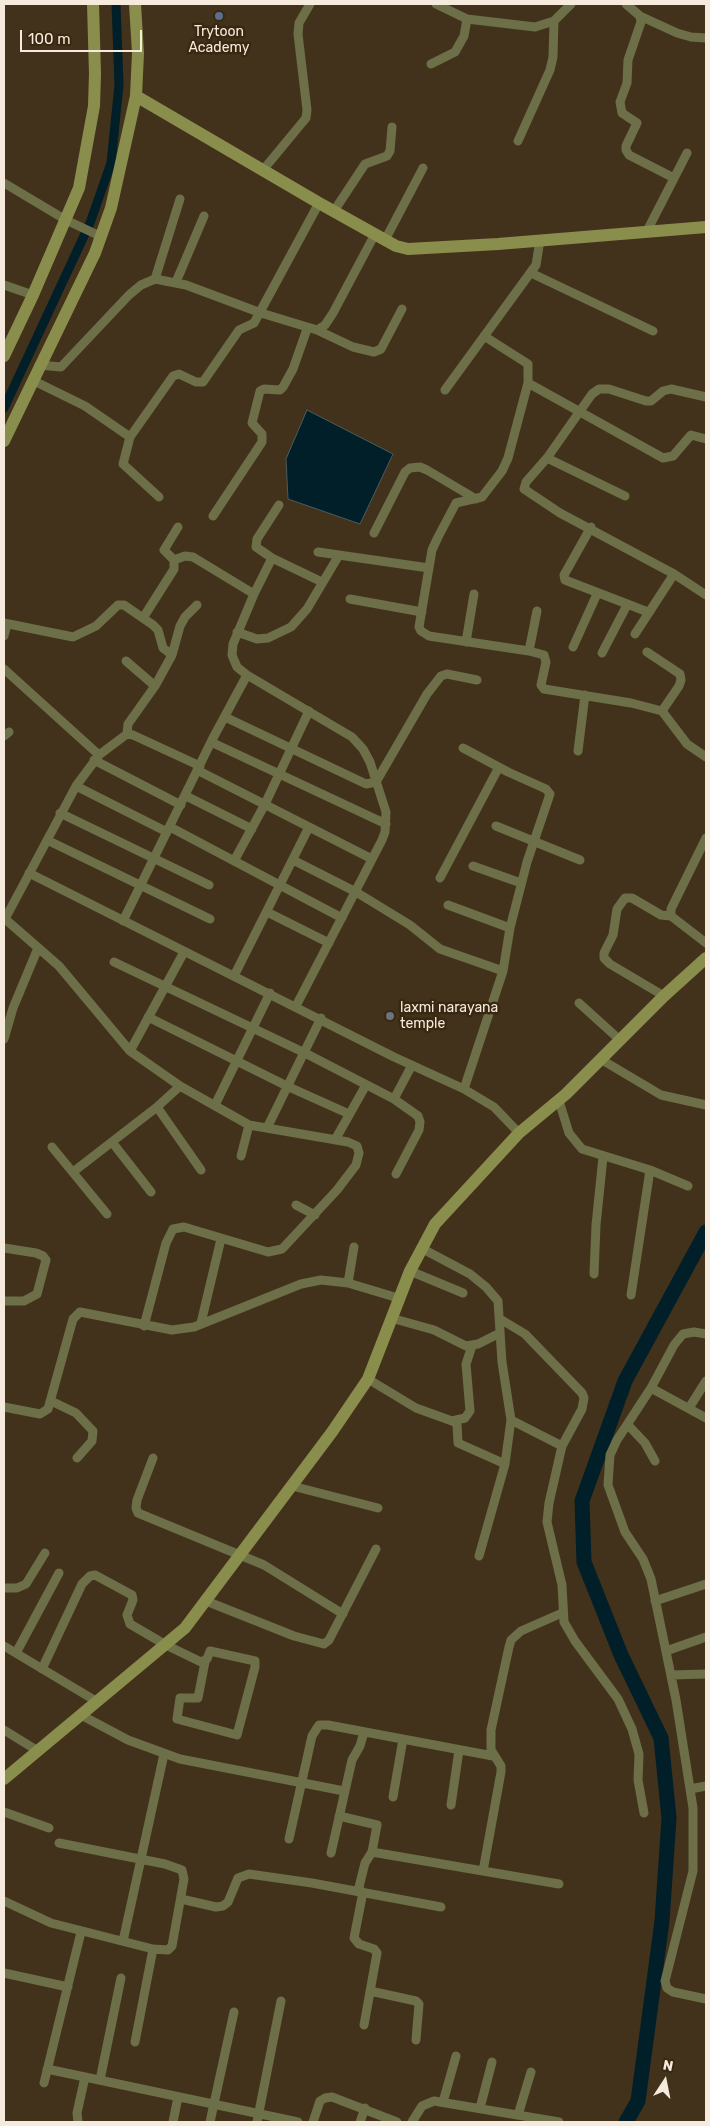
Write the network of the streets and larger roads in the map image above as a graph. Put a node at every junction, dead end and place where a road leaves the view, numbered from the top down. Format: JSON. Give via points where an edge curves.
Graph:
{"nodes":[{"id":1,"x":93,"y":4,"type":"edge"},
{"id":2,"x":135,"y":4,"type":"edge"},
{"id":3,"x":310,"y":4,"type":"edge"},
{"id":4,"x":436,"y":4,"type":"edge"},
{"id":5,"x":571,"y":4,"type":"edge"},
{"id":6,"x":626,"y":4,"type":"edge"},
{"id":7,"x":640,"y":16,"type":"junction"},
{"id":8,"x":467,"y":19,"type":"junction"},
{"id":9,"x":554,"y":21,"type":"junction"},
{"id":10,"x":706,"y":38,"type":"edge"},
{"id":11,"x":431,"y":64,"type":"dead end"},
{"id":12,"x":136,"y":96,"type":"junction"},
{"id":13,"x":392,"y":127,"type":"dead end"},
{"id":14,"x":518,"y":141,"type":"dead end"},
{"id":15,"x":687,"y":153,"type":"dead end"},
{"id":16,"x":422,"y":168,"type":"dead end"},
{"id":17,"x":263,"y":170,"type":"junction"},
{"id":18,"x":672,"y":178,"type":"junction"},
{"id":19,"x":4,"y":183,"type":"edge"},
{"id":20,"x":180,"y":199,"type":"dead end"},
{"id":21,"x":319,"y":203,"type":"junction"},
{"id":22,"x":334,"y":211,"type":"junction"},
{"id":23,"x":204,"y":216,"type":"dead end"},
{"id":24,"x":69,"y":222,"type":"junction"},
{"id":25,"x":706,"y":227,"type":"edge"},
{"id":26,"x":646,"y":231,"type":"junction"},
{"id":27,"x":97,"y":235,"type":"junction"},
{"id":28,"x":380,"y":237,"type":"junction"},
{"id":29,"x":540,"y":240,"type":"junction"},
{"id":30,"x":531,"y":273,"type":"junction"},
{"id":31,"x":155,"y":280,"type":"junction"},
{"id":32,"x":176,"y":282,"type":"junction"},
{"id":33,"x":4,"y":285,"type":"edge"},
{"id":34,"x":33,"y":295,"type":"junction"},
{"id":35,"x":402,"y":309,"type":"dead end"},
{"id":36,"x":261,"y":313,"type":"junction"},
{"id":37,"x":312,"y":329,"type":"junction"},
{"id":38,"x":653,"y":331,"type":"dead end"},
{"id":39,"x":484,"y":336,"type":"junction"},
{"id":40,"x":4,"y":356,"type":"edge"},
{"id":41,"x":39,"y":365,"type":"junction"},
{"id":42,"x":32,"y":380,"type":"junction"},
{"id":43,"x":528,"y":383,"type":"junction"},
{"id":44,"x":445,"y":390,"type":"dead end"},
{"id":45,"x":706,"y":397,"type":"edge"},
{"id":46,"x":578,"y":412,"type":"junction"},
{"id":47,"x":130,"y":437,"type":"junction"},
{"id":48,"x":706,"y":439,"type":"edge"},
{"id":49,"x":4,"y":441,"type":"edge"},
{"id":50,"x":547,"y":458,"type":"junction"},
{"id":51,"x":625,"y":496,"type":"dead end"},
{"id":52,"x":159,"y":497,"type":"dead end"},
{"id":53,"x":476,"y":499,"type":"junction"},
{"id":54,"x":279,"y":505,"type":"dead end"},
{"id":55,"x":213,"y":516,"type":"dead end"},
{"id":56,"x":178,"y":527,"type":"dead end"},
{"id":57,"x":591,"y":527,"type":"junction"},
{"id":58,"x":374,"y":533,"type":"dead end"},
{"id":59,"x":318,"y":552,"type":"dead end"},
{"id":60,"x":339,"y":555,"type":"junction"},
{"id":61,"x":272,"y":558,"type":"junction"},
{"id":62,"x":174,"y":560,"type":"junction"},
{"id":63,"x":429,"y":568,"type":"junction"},
{"id":64,"x":674,"y":574,"type":"junction"},
{"id":65,"x":322,"y":582,"type":"junction"},
{"id":66,"x":254,"y":594,"type":"junction"},
{"id":67,"x":474,"y":594,"type":"dead end"},
{"id":68,"x":597,"y":594,"type":"junction"},
{"id":69,"x":706,"y":595,"type":"edge"},
{"id":70,"x":350,"y":599,"type":"dead end"},
{"id":71,"x":197,"y":605,"type":"dead end"},
{"id":72,"x":627,"y":605,"type":"junction"},
{"id":73,"x":537,"y":611,"type":"dead end"},
{"id":74,"x":422,"y":612,"type":"junction"},
{"id":75,"x":648,"y":612,"type":"junction"},
{"id":76,"x":142,"y":618,"type":"junction"},
{"id":77,"x":6,"y":624,"type":"edge"},
{"id":78,"x":237,"y":632,"type":"junction"},
{"id":79,"x":635,"y":634,"type":"dead end"},
{"id":80,"x":4,"y":636,"type":"edge"},
{"id":81,"x":466,"y":642,"type":"junction"},
{"id":82,"x":573,"y":647,"type":"dead end"},
{"id":83,"x":529,"y":651,"type":"junction"},
{"id":84,"x":647,"y":652,"type":"dead end"},
{"id":85,"x":602,"y":653,"type":"dead end"},
{"id":86,"x":172,"y":655,"type":"junction"},
{"id":87,"x":126,"y":661,"type":"dead end"},
{"id":88,"x":4,"y":669,"type":"edge"},
{"id":89,"x":247,"y":675,"type":"junction"},
{"id":90,"x":477,"y":680,"type":"dead end"},
{"id":91,"x":155,"y":686,"type":"junction"},
{"id":92,"x":585,"y":695,"type":"junction"},
{"id":93,"x":309,"y":711,"type":"junction"},
{"id":94,"x":662,"y":711,"type":"junction"},
{"id":95,"x":225,"y":717,"type":"junction"},
{"id":96,"x":127,"y":734,"type":"junction"},
{"id":97,"x":211,"y":742,"type":"junction"},
{"id":98,"x":292,"y":748,"type":"junction"},
{"id":99,"x":463,"y":748,"type":"dead end"},
{"id":100,"x":578,"y":751,"type":"dead end"},
{"id":101,"x":706,"y":757,"type":"edge"},
{"id":102,"x":96,"y":758,"type":"junction"},
{"id":103,"x":499,"y":767,"type":"junction"},
{"id":104,"x":199,"y":768,"type":"junction"},
{"id":105,"x":278,"y":775,"type":"junction"},
{"id":106,"x":376,"y":782,"type":"junction"},
{"id":107,"x":76,"y":786,"type":"junction"},
{"id":108,"x":186,"y":796,"type":"junction"},
{"id":109,"x":265,"y":804,"type":"junction"},
{"id":110,"x":181,"y":805,"type":"junction"},
{"id":111,"x":60,"y":813,"type":"junction"},
{"id":112,"x":386,"y":824,"type":"junction"},
{"id":113,"x":496,"y":826,"type":"dead end"},
{"id":114,"x":309,"y":827,"type":"junction"},
{"id":115,"x":252,"y":829,"type":"junction"},
{"id":116,"x":168,"y":830,"type":"junction"},
{"id":117,"x":706,"y":838,"type":"edge"},
{"id":118,"x":47,"y":840,"type":"junction"},
{"id":119,"x":534,"y":842,"type":"junction"},
{"id":120,"x":154,"y":857,"type":"junction"},
{"id":121,"x":372,"y":859,"type":"junction"},
{"id":122,"x":293,"y":860,"type":"junction"},
{"id":123,"x":580,"y":860,"type":"dead end"},
{"id":124,"x":234,"y":861,"type":"junction"},
{"id":125,"x":473,"y":866,"type":"dead end"},
{"id":126,"x":29,"y":873,"type":"junction"},
{"id":127,"x":440,"y":878,"type":"dead end"},
{"id":128,"x":521,"y":883,"type":"junction"},
{"id":129,"x":209,"y":885,"type":"dead end"},
{"id":130,"x":280,"y":885,"type":"junction"},
{"id":131,"x":140,"y":886,"type":"junction"},
{"id":132,"x":356,"y":892,"type":"junction"},
{"id":133,"x":448,"y":905,"type":"dead end"},
{"id":134,"x":267,"y":912,"type":"junction"},
{"id":135,"x":671,"y":916,"type":"junction"},
{"id":136,"x":4,"y":918,"type":"edge"},
{"id":137,"x":342,"y":918,"type":"junction"},
{"id":138,"x":210,"y":919,"type":"dead end"},
{"id":139,"x":123,"y":921,"type":"junction"},
{"id":140,"x":510,"y":928,"type":"junction"},
{"id":141,"x":329,"y":943,"type":"junction"},
{"id":142,"x":706,"y":943,"type":"edge"},
{"id":143,"x":38,"y":948,"type":"junction"},
{"id":144,"x":184,"y":952,"type":"junction"},
{"id":145,"x":114,"y":962,"type":"dead end"},
{"id":146,"x":704,"y":963,"type":"edge"},
{"id":147,"x":503,"y":971,"type":"junction"},
{"id":148,"x":234,"y":976,"type":"junction"},
{"id":149,"x":165,"y":986,"type":"junction"},
{"id":150,"x":270,"y":993,"type":"junction"},
{"id":151,"x":664,"y":996,"type":"junction"},
{"id":152,"x":579,"y":1003,"type":"dead end"},
{"id":153,"x":296,"y":1006,"type":"junction"},
{"id":154,"x":8,"y":1008,"type":"edge"},
{"id":155,"x":148,"y":1017,"type":"junction"},
{"id":156,"x":321,"y":1018,"type":"junction"},
{"id":157,"x":253,"y":1028,"type":"junction"},
{"id":158,"x":4,"y":1039,"type":"edge"},
{"id":159,"x":621,"y":1041,"type":"junction"},
{"id":160,"x":130,"y":1051,"type":"junction"},
{"id":161,"x":305,"y":1053,"type":"junction"},
{"id":162,"x":236,"y":1060,"type":"junction"},
{"id":163,"x":602,"y":1060,"type":"junction"},
{"id":164,"x":412,"y":1065,"type":"junction"},
{"id":165,"x":366,"y":1085,"type":"junction"},
{"id":166,"x":180,"y":1086,"type":"junction"},
{"id":167,"x":288,"y":1087,"type":"junction"},
{"id":168,"x":464,"y":1089,"type":"junction"},
{"id":169,"x":394,"y":1100,"type":"junction"},
{"id":170,"x":556,"y":1103,"type":"junction"},
{"id":171,"x":214,"y":1105,"type":"junction"},
{"id":172,"x":706,"y":1105,"type":"edge"},
{"id":173,"x":157,"y":1107,"type":"junction"},
{"id":174,"x":349,"y":1114,"type":"junction"},
{"id":175,"x":249,"y":1125,"type":"junction"},
{"id":176,"x":267,"y":1128,"type":"junction"},
{"id":177,"x":522,"y":1131,"type":"junction"},
{"id":178,"x":335,"y":1140,"type":"junction"},
{"id":179,"x":112,"y":1142,"type":"junction"},
{"id":180,"x":52,"y":1147,"type":"dead end"},
{"id":181,"x":241,"y":1156,"type":"dead end"},
{"id":182,"x":603,"y":1157,"type":"junction"},
{"id":183,"x":201,"y":1170,"type":"dead end"},
{"id":184,"x":650,"y":1170,"type":"junction"},
{"id":185,"x":73,"y":1172,"type":"junction"},
{"id":186,"x":396,"y":1174,"type":"dead end"},
{"id":187,"x":688,"y":1186,"type":"dead end"},
{"id":188,"x":151,"y":1192,"type":"dead end"},
{"id":189,"x":296,"y":1205,"type":"dead end"},
{"id":190,"x":107,"y":1214,"type":"dead end"},
{"id":191,"x":315,"y":1215,"type":"junction"},
{"id":192,"x":221,"y":1239,"type":"junction"},
{"id":193,"x":354,"y":1247,"type":"dead end"},
{"id":194,"x":4,"y":1248,"type":"edge"},
{"id":195,"x":421,"y":1248,"type":"junction"},
{"id":196,"x":410,"y":1271,"type":"junction"},
{"id":197,"x":594,"y":1274,"type":"dead end"},
{"id":198,"x":348,"y":1283,"type":"junction"},
{"id":199,"x":463,"y":1293,"type":"dead end"},
{"id":200,"x":631,"y":1295,"type":"dead end"},
{"id":201,"x":398,"y":1298,"type":"junction"},
{"id":202,"x":4,"y":1301,"type":"edge"},
{"id":203,"x":391,"y":1318,"type":"junction"},
{"id":204,"x":500,"y":1319,"type":"junction"},
{"id":205,"x":201,"y":1324,"type":"junction"},
{"id":206,"x":144,"y":1326,"type":"junction"},
{"id":207,"x":500,"y":1333,"type":"junction"},
{"id":208,"x":706,"y":1334,"type":"edge"},
{"id":209,"x":472,"y":1346,"type":"junction"},
{"id":210,"x":368,"y":1379,"type":"junction"},
{"id":211,"x":706,"y":1380,"type":"edge"},
{"id":212,"x":651,"y":1388,"type":"junction"},
{"id":213,"x":51,"y":1401,"type":"junction"},
{"id":214,"x":4,"y":1407,"type":"edge"},
{"id":215,"x":689,"y":1408,"type":"junction"},
{"id":216,"x":706,"y":1418,"type":"edge"},
{"id":217,"x":511,"y":1420,"type":"junction"},
{"id":218,"x":452,"y":1421,"type":"junction"},
{"id":219,"x":628,"y":1425,"type":"junction"},
{"id":220,"x":562,"y":1446,"type":"junction"},
{"id":221,"x":77,"y":1458,"type":"dead end"},
{"id":222,"x":153,"y":1458,"type":"dead end"},
{"id":223,"x":655,"y":1461,"type":"dead end"},
{"id":224,"x":504,"y":1464,"type":"junction"},
{"id":225,"x":292,"y":1486,"type":"junction"},
{"id":226,"x":378,"y":1508,"type":"dead end"},
{"id":227,"x":376,"y":1549,"type":"dead end"},
{"id":228,"x":45,"y":1553,"type":"dead end"},
{"id":229,"x":239,"y":1554,"type":"junction"},
{"id":230,"x":479,"y":1556,"type":"dead end"},
{"id":231,"x":59,"y":1573,"type":"dead end"},
{"id":232,"x":706,"y":1584,"type":"edge"},
{"id":233,"x":4,"y":1588,"type":"edge"},
{"id":234,"x":206,"y":1601,"type":"junction"},
{"id":235,"x":655,"y":1601,"type":"junction"},
{"id":236,"x":343,"y":1614,"type":"junction"},
{"id":237,"x":562,"y":1614,"type":"junction"},
{"id":238,"x":706,"y":1637,"type":"edge"},
{"id":239,"x":4,"y":1646,"type":"edge"},
{"id":240,"x":166,"y":1646,"type":"junction"},
{"id":241,"x":666,"y":1651,"type":"junction"},
{"id":242,"x":16,"y":1653,"type":"junction"},
{"id":243,"x":205,"y":1662,"type":"junction"},
{"id":244,"x":42,"y":1669,"type":"junction"},
{"id":245,"x":706,"y":1674,"type":"edge"},
{"id":246,"x":671,"y":1675,"type":"junction"},
{"id":247,"x":96,"y":1701,"type":"junction"},
{"id":248,"x":81,"y":1715,"type":"junction"},
{"id":249,"x":4,"y":1730,"type":"edge"},
{"id":250,"x":364,"y":1732,"type":"junction"},
{"id":251,"x":403,"y":1739,"type":"junction"},
{"id":252,"x":38,"y":1750,"type":"junction"},
{"id":253,"x":459,"y":1750,"type":"junction"},
{"id":254,"x":164,"y":1754,"type":"junction"},
{"id":255,"x":493,"y":1756,"type":"junction"},
{"id":256,"x":4,"y":1779,"type":"edge"},
{"id":257,"x":302,"y":1783,"type":"junction"},
{"id":258,"x":706,"y":1786,"type":"edge"},
{"id":259,"x":690,"y":1788,"type":"junction"},
{"id":260,"x":344,"y":1791,"type":"junction"},
{"id":261,"x":393,"y":1797,"type":"dead end"},
{"id":262,"x":451,"y":1804,"type":"dead end"},
{"id":263,"x":4,"y":1812,"type":"edge"},
{"id":264,"x":644,"y":1813,"type":"dead end"},
{"id":265,"x":339,"y":1816,"type":"junction"},
{"id":266,"x":49,"y":1828,"type":"dead end"},
{"id":267,"x":290,"y":1839,"type":"dead end"},
{"id":268,"x":59,"y":1843,"type":"dead end"},
{"id":269,"x":372,"y":1852,"type":"junction"},
{"id":270,"x":331,"y":1853,"type":"dead end"},
{"id":271,"x":141,"y":1859,"type":"junction"},
{"id":272,"x":483,"y":1871,"type":"junction"},
{"id":273,"x":559,"y":1884,"type":"dead end"},
{"id":274,"x":360,"y":1892,"type":"junction"},
{"id":275,"x":181,"y":1899,"type":"junction"},
{"id":276,"x":4,"y":1901,"type":"edge"},
{"id":277,"x":441,"y":1907,"type":"dead end"},
{"id":278,"x":81,"y":1932,"type":"junction"},
{"id":279,"x":123,"y":1941,"type":"junction"},
{"id":280,"x":154,"y":1949,"type":"junction"},
{"id":281,"x":4,"y":1973,"type":"edge"},
{"id":282,"x":121,"y":1978,"type":"dead end"},
{"id":283,"x":68,"y":1987,"type":"junction"},
{"id":284,"x":370,"y":1991,"type":"junction"},
{"id":285,"x":706,"y":1999,"type":"edge"},
{"id":286,"x":281,"y":2001,"type":"dead end"},
{"id":287,"x":234,"y":2012,"type":"dead end"},
{"id":288,"x":364,"y":2025,"type":"dead end"},
{"id":289,"x":416,"y":2040,"type":"dead end"},
{"id":290,"x":135,"y":2042,"type":"dead end"},
{"id":291,"x":456,"y":2056,"type":"dead end"},
{"id":292,"x":492,"y":2062,"type":"dead end"},
{"id":293,"x":47,"y":2069,"type":"junction"},
{"id":294,"x":531,"y":2072,"type":"dead end"},
{"id":295,"x":85,"y":2078,"type":"junction"},
{"id":296,"x":100,"y":2080,"type":"junction"},
{"id":297,"x":44,"y":2083,"type":"dead end"},
{"id":298,"x":178,"y":2097,"type":"junction"},
{"id":299,"x":443,"y":2102,"type":"junction"},
{"id":300,"x":214,"y":2104,"type":"junction"},
{"id":301,"x":365,"y":2108,"type":"junction"},
{"id":302,"x":480,"y":2108,"type":"junction"},
{"id":303,"x":518,"y":2115,"type":"junction"},
{"id":304,"x":258,"y":2118,"type":"edge"},
{"id":305,"x":78,"y":2122,"type":"edge"},
{"id":306,"x":173,"y":2122,"type":"edge"},
{"id":307,"x":210,"y":2122,"type":"edge"},
{"id":308,"x":298,"y":2122,"type":"edge"},
{"id":309,"x":312,"y":2122,"type":"edge"},
{"id":310,"x":360,"y":2122,"type":"edge"},
{"id":311,"x":397,"y":2122,"type":"edge"},
{"id":312,"x":412,"y":2122,"type":"edge"},
{"id":313,"x":559,"y":2122,"type":"edge"}],
"edges":[{"from":1,"to":24,"type":"street","via":[[94,106],[79,188]]},
{"from":2,"to":12,"type":"street"},
{"from":3,"to":17,"type":"street","via":[[299,24],[298,34],[306,118]]},
{"from":4,"to":8,"type":"street"},
{"from":5,"to":9,"type":"street"},
{"from":6,"to":7,"type":"street"},
{"from":7,"to":10,"type":"street","via":[[676,33]]},
{"from":7,"to":18,"type":"street","via":[[639,33],[628,60],[627,83],[620,102],[622,113],[636,123],[626,150],[629,155]]},
{"from":8,"to":9,"type":"street","via":[[535,27]]},
{"from":8,"to":11,"type":"street","via":[[464,36],[455,52]]},
{"from":9,"to":14,"type":"street","via":[[550,70]]},
{"from":12,"to":17,"type":"street"},
{"from":12,"to":27,"type":"street","via":[[111,208]]},
{"from":13,"to":22,"type":"street","via":[[387,156],[365,164]]},
{"from":15,"to":18,"type":"street"},
{"from":16,"to":28,"type":"street"},
{"from":17,"to":21,"type":"street"},
{"from":18,"to":26,"type":"street"},
{"from":19,"to":24,"type":"street"},
{"from":20,"to":31,"type":"street"},
{"from":21,"to":22,"type":"street"},
{"from":21,"to":36,"type":"street"},
{"from":22,"to":28,"type":"street"},
{"from":23,"to":32,"type":"street"},
{"from":24,"to":27,"type":"street"},
{"from":24,"to":34,"type":"street"},
{"from":25,"to":26,"type":"street"},
{"from":26,"to":29,"type":"street"},
{"from":27,"to":41,"type":"street"},
{"from":28,"to":29,"type":"street","via":[[408,249]]},
{"from":28,"to":37,"type":"street","via":[[325,325]]},
{"from":29,"to":30,"type":"street","via":[[539,259]]},
{"from":30,"to":38,"type":"street"},
{"from":30,"to":39,"type":"street"},
{"from":31,"to":32,"type":"street"},
{"from":31,"to":41,"type":"street","via":[[141,285],[129,295],[61,367]]},
{"from":32,"to":36,"type":"street"},
{"from":33,"to":34,"type":"street"},
{"from":34,"to":40,"type":"street"},
{"from":35,"to":37,"type":"street","via":[[381,349],[374,352]]},
{"from":36,"to":37,"type":"street"},
{"from":36,"to":47,"type":"street","via":[[254,323],[239,330],[204,382],[179,374],[173,376]]},
{"from":37,"to":55,"type":"street","via":[[283,388],[260,391],[252,423],[262,434],[262,442]]},
{"from":39,"to":43,"type":"street","via":[[528,364]]},
{"from":39,"to":44,"type":"street"},
{"from":41,"to":42,"type":"street"},
{"from":42,"to":47,"type":"street","via":[[85,406]]},
{"from":42,"to":49,"type":"street"},
{"from":43,"to":46,"type":"street"},
{"from":43,"to":53,"type":"street","via":[[508,458],[488,491]]},
{"from":45,"to":46,"type":"street","via":[[671,389],[646,401],[599,389]]},
{"from":46,"to":48,"type":"street","via":[[662,458],[673,456],[691,435]]},
{"from":46,"to":50,"type":"street"},
{"from":47,"to":52,"type":"street","via":[[130,447],[123,464]]},
{"from":50,"to":51,"type":"street"},
{"from":50,"to":57,"type":"street","via":[[526,482],[526,492]]},
{"from":53,"to":58,"type":"street","via":[[420,466],[410,468]]},
{"from":53,"to":63,"type":"street","via":[[456,503],[432,550]]},
{"from":54,"to":61,"type":"street","via":[[255,544],[258,550]]},
{"from":56,"to":62,"type":"street","via":[[164,550]]},
{"from":57,"to":64,"type":"street"},
{"from":57,"to":68,"type":"street","via":[[564,575],[570,584]]},
{"from":59,"to":60,"type":"street"},
{"from":60,"to":63,"type":"street"},
{"from":60,"to":65,"type":"street"},
{"from":61,"to":65,"type":"street"},
{"from":61,"to":66,"type":"street"},
{"from":62,"to":66,"type":"street","via":[[193,557]]},
{"from":62,"to":76,"type":"street","via":[[174,569]]},
{"from":63,"to":74,"type":"street"},
{"from":64,"to":69,"type":"street"},
{"from":64,"to":75,"type":"street"},
{"from":65,"to":78,"type":"street","via":[[308,609],[291,628],[257,639]]},
{"from":66,"to":78,"type":"street"},
{"from":67,"to":81,"type":"street"},
{"from":68,"to":72,"type":"street"},
{"from":68,"to":82,"type":"street"},
{"from":70,"to":74,"type":"street"},
{"from":71,"to":86,"type":"street","via":[[180,626]]},
{"from":72,"to":75,"type":"street"},
{"from":72,"to":85,"type":"street"},
{"from":73,"to":83,"type":"street"},
{"from":74,"to":81,"type":"street","via":[[419,627],[424,635]]},
{"from":75,"to":79,"type":"street"},
{"from":76,"to":77,"type":"street","via":[[118,604],[96,626],[73,637]]},
{"from":76,"to":86,"type":"street","via":[[158,630],[163,648]]},
{"from":77,"to":80,"type":"street"},
{"from":78,"to":89,"type":"street","via":[[232,655],[237,667]]},
{"from":81,"to":83,"type":"street"},
{"from":83,"to":92,"type":"street","via":[[546,658],[541,685],[544,689]]},
{"from":84,"to":94,"type":"street","via":[[680,674],[682,680]]},
{"from":86,"to":91,"type":"street"},
{"from":87,"to":91,"type":"street"},
{"from":88,"to":102,"type":"street"},
{"from":89,"to":93,"type":"street"},
{"from":89,"to":95,"type":"street"},
{"from":90,"to":106,"type":"street","via":[[446,674],[441,676],[427,694]]},
{"from":91,"to":96,"type":"street","via":[[128,724]]},
{"from":92,"to":94,"type":"street"},
{"from":92,"to":100,"type":"street"},
{"from":93,"to":98,"type":"street"},
{"from":93,"to":106,"type":"street","via":[[352,737],[363,749]]},
{"from":94,"to":101,"type":"street","via":[[688,744]]},
{"from":95,"to":97,"type":"street"},
{"from":95,"to":98,"type":"street"},
{"from":96,"to":102,"type":"street"},
{"from":96,"to":104,"type":"street","via":[[140,737]]},
{"from":97,"to":104,"type":"street"},
{"from":97,"to":105,"type":"street"},
{"from":98,"to":105,"type":"street"},
{"from":98,"to":106,"type":"street","via":[[366,784]]},
{"from":99,"to":103,"type":"street"},
{"from":102,"to":107,"type":"street"},
{"from":102,"to":110,"type":"street"},
{"from":103,"to":119,"type":"street","via":[[546,789],[550,794]]},
{"from":103,"to":127,"type":"street"},
{"from":104,"to":108,"type":"street"},
{"from":104,"to":109,"type":"street"},
{"from":105,"to":109,"type":"street"},
{"from":105,"to":112,"type":"street"},
{"from":106,"to":112,"type":"street","via":[[386,812]]},
{"from":107,"to":111,"type":"street"},
{"from":107,"to":116,"type":"street"},
{"from":108,"to":110,"type":"street"},
{"from":108,"to":115,"type":"street"},
{"from":109,"to":114,"type":"street"},
{"from":109,"to":115,"type":"street"},
{"from":110,"to":116,"type":"street"},
{"from":111,"to":118,"type":"street"},
{"from":111,"to":120,"type":"street"},
{"from":112,"to":121,"type":"street"},
{"from":113,"to":119,"type":"street"},
{"from":114,"to":121,"type":"street"},
{"from":114,"to":122,"type":"street"},
{"from":115,"to":124,"type":"street"},
{"from":116,"to":120,"type":"street"},
{"from":116,"to":124,"type":"street"},
{"from":117,"to":135,"type":"street","via":[[671,909]]},
{"from":118,"to":126,"type":"street"},
{"from":118,"to":131,"type":"street"},
{"from":119,"to":123,"type":"street"},
{"from":119,"to":128,"type":"street"},
{"from":120,"to":129,"type":"street"},
{"from":120,"to":131,"type":"street"},
{"from":121,"to":132,"type":"street"},
{"from":122,"to":130,"type":"street"},
{"from":122,"to":132,"type":"street"},
{"from":124,"to":130,"type":"street"},
{"from":125,"to":128,"type":"street"},
{"from":126,"to":136,"type":"street"},
{"from":126,"to":139,"type":"street"},
{"from":128,"to":140,"type":"street"},
{"from":130,"to":134,"type":"street"},
{"from":130,"to":137,"type":"street"},
{"from":131,"to":138,"type":"street"},
{"from":131,"to":139,"type":"street"},
{"from":132,"to":137,"type":"street"},
{"from":132,"to":147,"type":"street","via":[[410,925],[440,949]]},
{"from":133,"to":140,"type":"street"},
{"from":134,"to":141,"type":"street"},
{"from":134,"to":148,"type":"street"},
{"from":135,"to":142,"type":"street"},
{"from":135,"to":151,"type":"street","via":[[661,915],[632,898],[625,898],[617,909],[613,935],[604,952],[604,958],[610,964]]},
{"from":136,"to":143,"type":"street"},
{"from":137,"to":141,"type":"street"},
{"from":139,"to":144,"type":"street"},
{"from":140,"to":147,"type":"street"},
{"from":141,"to":153,"type":"street"},
{"from":143,"to":154,"type":"street"},
{"from":143,"to":160,"type":"street","via":[[58,966]]},
{"from":144,"to":148,"type":"street"},
{"from":144,"to":149,"type":"street"},
{"from":145,"to":149,"type":"street"},
{"from":146,"to":151,"type":"street"},
{"from":147,"to":168,"type":"street"},
{"from":148,"to":150,"type":"street"},
{"from":149,"to":155,"type":"street"},
{"from":149,"to":157,"type":"street"},
{"from":150,"to":153,"type":"street"},
{"from":150,"to":157,"type":"street"},
{"from":151,"to":159,"type":"street"},
{"from":152,"to":159,"type":"street"},
{"from":153,"to":156,"type":"street"},
{"from":154,"to":158,"type":"street"},
{"from":155,"to":160,"type":"street"},
{"from":155,"to":162,"type":"street"},
{"from":156,"to":161,"type":"street"},
{"from":156,"to":164,"type":"street"},
{"from":157,"to":161,"type":"street"},
{"from":157,"to":162,"type":"street"},
{"from":159,"to":163,"type":"street"},
{"from":160,"to":166,"type":"street"},
{"from":161,"to":165,"type":"street"},
{"from":161,"to":167,"type":"street"},
{"from":162,"to":167,"type":"street"},
{"from":162,"to":171,"type":"street"},
{"from":163,"to":170,"type":"street"},
{"from":163,"to":172,"type":"street","via":[[661,1095]]},
{"from":164,"to":168,"type":"street"},
{"from":164,"to":169,"type":"street"},
{"from":165,"to":169,"type":"street"},
{"from":165,"to":174,"type":"street"},
{"from":166,"to":171,"type":"street"},
{"from":166,"to":173,"type":"street"},
{"from":167,"to":174,"type":"street"},
{"from":167,"to":176,"type":"street"},
{"from":168,"to":177,"type":"street"},
{"from":169,"to":186,"type":"street","via":[[418,1116],[420,1122]]},
{"from":170,"to":177,"type":"street"},
{"from":170,"to":182,"type":"street","via":[[575,1143]]},
{"from":171,"to":175,"type":"street"},
{"from":173,"to":179,"type":"street"},
{"from":173,"to":183,"type":"street"},
{"from":174,"to":178,"type":"street"},
{"from":175,"to":176,"type":"street"},
{"from":175,"to":181,"type":"street"},
{"from":176,"to":178,"type":"street"},
{"from":177,"to":195,"type":"street","via":[[435,1224]]},
{"from":178,"to":191,"type":"street","via":[[357,1146],[359,1158]]},
{"from":179,"to":185,"type":"street"},
{"from":179,"to":188,"type":"street"},
{"from":180,"to":185,"type":"street"},
{"from":182,"to":184,"type":"street"},
{"from":182,"to":197,"type":"street"},
{"from":184,"to":187,"type":"street"},
{"from":184,"to":200,"type":"street"},
{"from":185,"to":190,"type":"street"},
{"from":189,"to":191,"type":"street"},
{"from":191,"to":192,"type":"street","via":[[282,1249],[275,1252]]},
{"from":192,"to":205,"type":"street"},
{"from":192,"to":206,"type":"street","via":[[184,1227],[173,1229],[166,1243]]},
{"from":193,"to":198,"type":"street"},
{"from":194,"to":202,"type":"street","via":[[36,1253],[46,1260],[37,1294],[24,1301]]},
{"from":195,"to":196,"type":"street"},
{"from":195,"to":204,"type":"street","via":[[454,1264],[486,1286],[498,1301]]},
{"from":196,"to":199,"type":"street"},
{"from":196,"to":201,"type":"street"},
{"from":198,"to":201,"type":"street"},
{"from":198,"to":205,"type":"street","via":[[311,1281]]},
{"from":201,"to":203,"type":"street"},
{"from":203,"to":209,"type":"street","via":[[424,1326]]},
{"from":203,"to":210,"type":"street"},
{"from":204,"to":207,"type":"street"},
{"from":204,"to":220,"type":"street","via":[[525,1334],[582,1393],[582,1409]]},
{"from":205,"to":206,"type":"street","via":[[172,1330]]},
{"from":206,"to":213,"type":"street","via":[[85,1313],[76,1314]]},
{"from":207,"to":209,"type":"street"},
{"from":207,"to":217,"type":"street"},
{"from":208,"to":212,"type":"street","via":[[683,1334]]},
{"from":209,"to":218,"type":"street","via":[[466,1370],[470,1411],[465,1418]]},
{"from":210,"to":218,"type":"street","via":[[416,1408]]},
{"from":210,"to":225,"type":"street"},
{"from":211,"to":215,"type":"street"},
{"from":212,"to":215,"type":"street"},
{"from":212,"to":219,"type":"street"},
{"from":213,"to":214,"type":"street","via":[[48,1409],[40,1414]]},
{"from":213,"to":221,"type":"street","via":[[76,1413],[93,1431],[92,1441]]},
{"from":215,"to":216,"type":"street"},
{"from":217,"to":220,"type":"street"},
{"from":217,"to":224,"type":"street"},
{"from":218,"to":224,"type":"street","via":[[457,1424],[458,1443]]},
{"from":219,"to":223,"type":"street","via":[[645,1443]]},
{"from":219,"to":235,"type":"street","via":[[610,1455],[608,1485],[625,1532],[643,1559]]},
{"from":220,"to":237,"type":"street","via":[[546,1522],[562,1585]]},
{"from":222,"to":229,"type":"street","via":[[137,1500],[138,1513]]},
{"from":224,"to":230,"type":"street"},
{"from":225,"to":226,"type":"street"},
{"from":225,"to":229,"type":"street"},
{"from":227,"to":236,"type":"street"},
{"from":228,"to":233,"type":"street","via":[[26,1584]]},
{"from":229,"to":234,"type":"street"},
{"from":229,"to":236,"type":"street","via":[[286,1577]]},
{"from":231,"to":242,"type":"street"},
{"from":232,"to":235,"type":"street"},
{"from":234,"to":236,"type":"street","via":[[324,1644]]},
{"from":234,"to":240,"type":"street"},
{"from":235,"to":241,"type":"street"},
{"from":237,"to":255,"type":"street","via":[[521,1631],[511,1640],[491,1730]]},
{"from":237,"to":264,"type":"street","via":[[568,1632],[628,1717],[639,1754],[638,1780]]},
{"from":238,"to":241,"type":"street"},
{"from":239,"to":242,"type":"street"},
{"from":240,"to":243,"type":"street"},
{"from":240,"to":244,"type":"street","via":[[130,1624],[127,1615],[132,1595],[95,1575],[82,1584]]},
{"from":240,"to":247,"type":"street"},
{"from":241,"to":246,"type":"street"},
{"from":242,"to":244,"type":"street"},
{"from":243,"to":243,"type":"street","via":[[198,1698],[180,1698],[177,1719],[237,1735],[254,1661],[210,1651]]},
{"from":244,"to":247,"type":"street"},
{"from":245,"to":246,"type":"street"},
{"from":246,"to":259,"type":"street"},
{"from":247,"to":248,"type":"street"},
{"from":248,"to":252,"type":"street"},
{"from":248,"to":254,"type":"street","via":[[128,1740]]},
{"from":249,"to":252,"type":"street"},
{"from":250,"to":251,"type":"street"},
{"from":250,"to":257,"type":"street","via":[[319,1725],[312,1736]]},
{"from":250,"to":260,"type":"street","via":[[359,1749],[353,1755]]},
{"from":251,"to":253,"type":"street"},
{"from":251,"to":261,"type":"street"},
{"from":252,"to":256,"type":"street"},
{"from":253,"to":255,"type":"street"},
{"from":253,"to":262,"type":"street"},
{"from":254,"to":257,"type":"street"},
{"from":254,"to":271,"type":"street"},
{"from":255,"to":272,"type":"street","via":[[501,1766],[501,1772]]},
{"from":257,"to":260,"type":"street"},
{"from":257,"to":267,"type":"street"},
{"from":258,"to":259,"type":"street"},
{"from":259,"to":285,"type":"street","via":[[693,1871],[665,1981],[673,1992]]},
{"from":260,"to":265,"type":"street"},
{"from":263,"to":266,"type":"street"},
{"from":265,"to":269,"type":"street","via":[[377,1825]]},
{"from":265,"to":270,"type":"street"},
{"from":268,"to":271,"type":"street"},
{"from":269,"to":272,"type":"street"},
{"from":269,"to":274,"type":"street","via":[[365,1862]]},
{"from":271,"to":275,"type":"street","via":[[179,1867],[184,1879]]},
{"from":271,"to":279,"type":"street"},
{"from":272,"to":273,"type":"street"},
{"from":274,"to":275,"type":"street","via":[[249,1874],[238,1878],[228,1902],[223,1906]]},
{"from":274,"to":277,"type":"street"},
{"from":274,"to":284,"type":"street","via":[[354,1938],[377,1953]]},
{"from":275,"to":280,"type":"street","via":[[172,1946],[164,1952]]},
{"from":276,"to":278,"type":"street","via":[[51,1924]]},
{"from":278,"to":279,"type":"street"},
{"from":278,"to":283,"type":"street"},
{"from":279,"to":280,"type":"street"},
{"from":280,"to":290,"type":"street"},
{"from":281,"to":283,"type":"street"},
{"from":282,"to":296,"type":"street"},
{"from":283,"to":293,"type":"street"},
{"from":284,"to":288,"type":"street"},
{"from":284,"to":289,"type":"street","via":[[419,2004]]},
{"from":286,"to":304,"type":"street"},
{"from":287,"to":300,"type":"street"},
{"from":291,"to":299,"type":"street"},
{"from":292,"to":302,"type":"street"},
{"from":293,"to":295,"type":"street"},
{"from":293,"to":297,"type":"street"},
{"from":294,"to":303,"type":"street"},
{"from":295,"to":296,"type":"street"},
{"from":295,"to":305,"type":"street"},
{"from":296,"to":298,"type":"street"},
{"from":298,"to":300,"type":"street"},
{"from":298,"to":306,"type":"street"},
{"from":299,"to":302,"type":"street"},
{"from":299,"to":312,"type":"street","via":[[427,2102]]},
{"from":300,"to":304,"type":"street"},
{"from":300,"to":307,"type":"street"},
{"from":301,"to":309,"type":"street","via":[[332,2097],[325,2098]]},
{"from":301,"to":310,"type":"street"},
{"from":301,"to":311,"type":"street"},
{"from":302,"to":303,"type":"street"},
{"from":303,"to":313,"type":"street"},
{"from":304,"to":308,"type":"street"}]}
